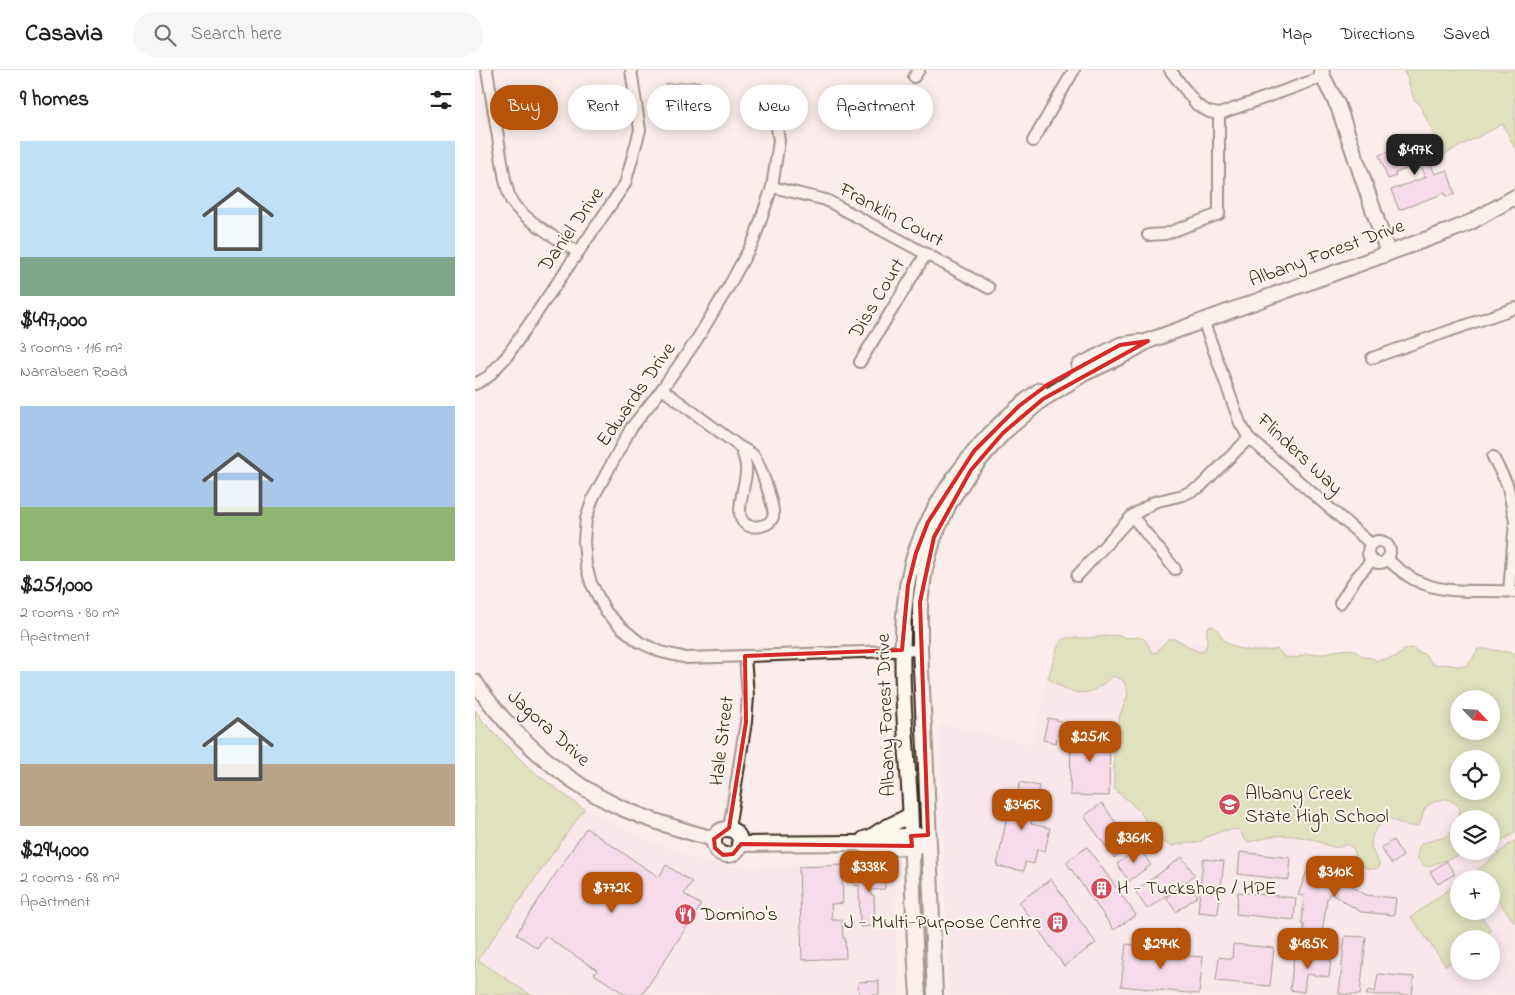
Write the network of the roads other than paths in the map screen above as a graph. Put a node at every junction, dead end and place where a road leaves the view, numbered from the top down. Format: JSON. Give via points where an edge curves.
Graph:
{"nodes":[{"id":1,"x":487,"y":70,"type":"edge"},
{"id":2,"x":631,"y":70,"type":"edge"},
{"id":3,"x":1074,"y":70,"type":"edge"},
{"id":4,"x":1170,"y":70,"type":"edge"},
{"id":5,"x":1322,"y":74,"type":"edge"},
{"id":6,"x":1219,"y":114,"type":"junction"},
{"id":7,"x":778,"y":130,"type":"edge"},
{"id":8,"x":1033,"y":141,"type":"dead end"},
{"id":9,"x":772,"y":187,"type":"junction"},
{"id":10,"x":1515,"y":197,"type":"edge"},
{"id":11,"x":1149,"y":235,"type":"dead end"},
{"id":12,"x":577,"y":252,"type":"junction"},
{"id":13,"x":1388,"y":253,"type":"junction"},
{"id":14,"x":926,"y":254,"type":"junction"},
{"id":15,"x":989,"y":288,"type":"dead end"},
{"id":16,"x":1515,"y":308,"type":"edge"},
{"id":17,"x":1203,"y":320,"type":"junction"},
{"id":18,"x":1149,"y":340,"type":"junction"},
{"id":19,"x":1372,"y":358,"type":"dead end"},
{"id":20,"x":860,"y":362,"type":"dead end"},
{"id":21,"x":475,"y":384,"type":"edge"},
{"id":22,"x":662,"y":388,"type":"junction"},
{"id":23,"x":1249,"y":438,"type":"junction"},
{"id":24,"x":740,"y":447,"type":"junction"},
{"id":25,"x":1493,"y":457,"type":"dead end"},
{"id":26,"x":1132,"y":516,"type":"junction"},
{"id":27,"x":1515,"y":521,"type":"edge"},
{"id":28,"x":1371,"y":544,"type":"junction"},
{"id":29,"x":1387,"y":559,"type":"junction"},
{"id":30,"x":1372,"y":560,"type":"junction"},
{"id":31,"x":1175,"y":569,"type":"dead end"},
{"id":32,"x":1077,"y":576,"type":"dead end"},
{"id":33,"x":1512,"y":592,"type":"edge"},
{"id":34,"x":1340,"y":603,"type":"dead end"},
{"id":35,"x":902,"y":650,"type":"junction"},
{"id":36,"x":920,"y":650,"type":"junction"},
{"id":37,"x":745,"y":656,"type":"junction"},
{"id":38,"x":475,"y":682,"type":"edge"},
{"id":39,"x":910,"y":815,"type":"junction"},
{"id":40,"x":729,"y":829,"type":"junction"},
{"id":41,"x":714,"y":839,"type":"junction"},
{"id":42,"x":864,"y":840,"type":"junction"},
{"id":43,"x":928,"y":840,"type":"junction"},
{"id":44,"x":911,"y":841,"type":"junction"},
{"id":45,"x":739,"y":844,"type":"junction"},
{"id":46,"x":918,"y":995,"type":"edge"},
{"id":47,"x":935,"y":995,"type":"edge"}],
"edges":[{"from":1,"to":12,"type":"street","via":[[508,193],[521,213]]},
{"from":2,"to":12,"type":"street","name":"Daniel Drive","via":[[640,130],[628,175]]},
{"from":3,"to":8,"type":"street"},
{"from":4,"to":6,"type":"street","via":[[1197,105]]},
{"from":5,"to":6,"type":"street"},
{"from":5,"to":13,"type":"street","via":[[1338,106]]},
{"from":6,"to":11,"type":"street","via":[[1219,214],[1165,234]]},
{"from":7,"to":9,"type":"street","name":"Edwards Drive","via":[[779,141]]},
{"from":9,"to":14,"type":"street","name":"Franklin Court","via":[[826,200]]},
{"from":9,"to":22,"type":"street","name":"Edwards Drive","via":[[753,240],[729,286],[696,341]]},
{"from":10,"to":13,"type":"street","name":"Albany Forest Drive","via":[[1471,222]]},
{"from":12,"to":21,"type":"street","name":"Daniel Drive","via":[[507,356],[488,377]]},
{"from":13,"to":17,"type":"street","name":"Albany Forest Drive"},
{"from":14,"to":15,"type":"street","name":"Franklin Court"},
{"from":14,"to":20,"type":"street","name":"Diss Court"},
{"from":16,"to":19,"type":"street"},
{"from":17,"to":18,"type":"street","name":"Albany Forest Drive"},
{"from":17,"to":23,"type":"street","name":"Flinders Way","via":[[1240,423]]},
{"from":18,"to":35,"type":"street","name":"Albany Forest Drive","via":[[1120,345],[1047,385],[1019,406],[975,451],[933,514],[916,553],[908,586]]},
{"from":18,"to":36,"type":"street","name":"Albany Forest Drive","via":[[1043,399],[1003,433],[971,470],[934,537],[920,602]]},
{"from":22,"to":24,"type":"street"},
{"from":22,"to":37,"type":"street","name":"Edwards Drive","via":[[631,428],[593,498],[586,519],[584,541],[591,583],[607,612],[639,642],[661,652],[687,658]]},
{"from":23,"to":26,"type":"street","via":[[1200,487],[1154,502]]},
{"from":23,"to":28,"type":"street","name":"Flinders Way"},
{"from":24,"to":24,"type":"street","via":[[747,472],[740,516],[749,525],[760,526],[773,517],[773,508],[759,464],[753,454]]},
{"from":25,"to":27,"type":"street","via":[[1507,484]]},
{"from":26,"to":31,"type":"street"},
{"from":26,"to":32,"type":"street"},
{"from":27,"to":33,"type":"street"},
{"from":28,"to":29,"type":"street","via":[[1376,541],[1387,544],[1390,552]]},
{"from":28,"to":30,"type":"street","via":[[1368,553]]},
{"from":29,"to":30,"type":"street","via":[[1380,562]]},
{"from":29,"to":33,"type":"street","via":[[1409,576],[1436,588]]},
{"from":30,"to":34,"type":"street"},
{"from":35,"to":36,"type":"street","name":"Edwards Drive"},
{"from":35,"to":37,"type":"street","name":"Edwards Drive"},
{"from":35,"to":39,"type":"street","name":"Albany Forest Drive"},
{"from":36,"to":43,"type":"street","name":"Albany Forest Drive"},
{"from":37,"to":40,"type":"street","name":"Hale Street","via":[[746,722]]},
{"from":38,"to":41,"type":"street","name":"Jagora Drive","via":[[515,731],[576,782],[617,806]]},
{"from":39,"to":42,"type":"street"},
{"from":39,"to":44,"type":"street","name":"Albany Forest Drive"},
{"from":40,"to":41,"type":"street","via":[[721,830]]},
{"from":40,"to":45,"type":"street","via":[[737,834]]},
{"from":41,"to":45,"type":"street","via":[[715,848],[723,854],[735,852]]},
{"from":42,"to":44,"type":"street","via":[[866,846]]},
{"from":42,"to":45,"type":"street"},
{"from":43,"to":44,"type":"street"},
{"from":43,"to":47,"type":"street","name":"Albany Forest Drive"},
{"from":44,"to":46,"type":"street","name":"Albany Forest Drive"}]}
